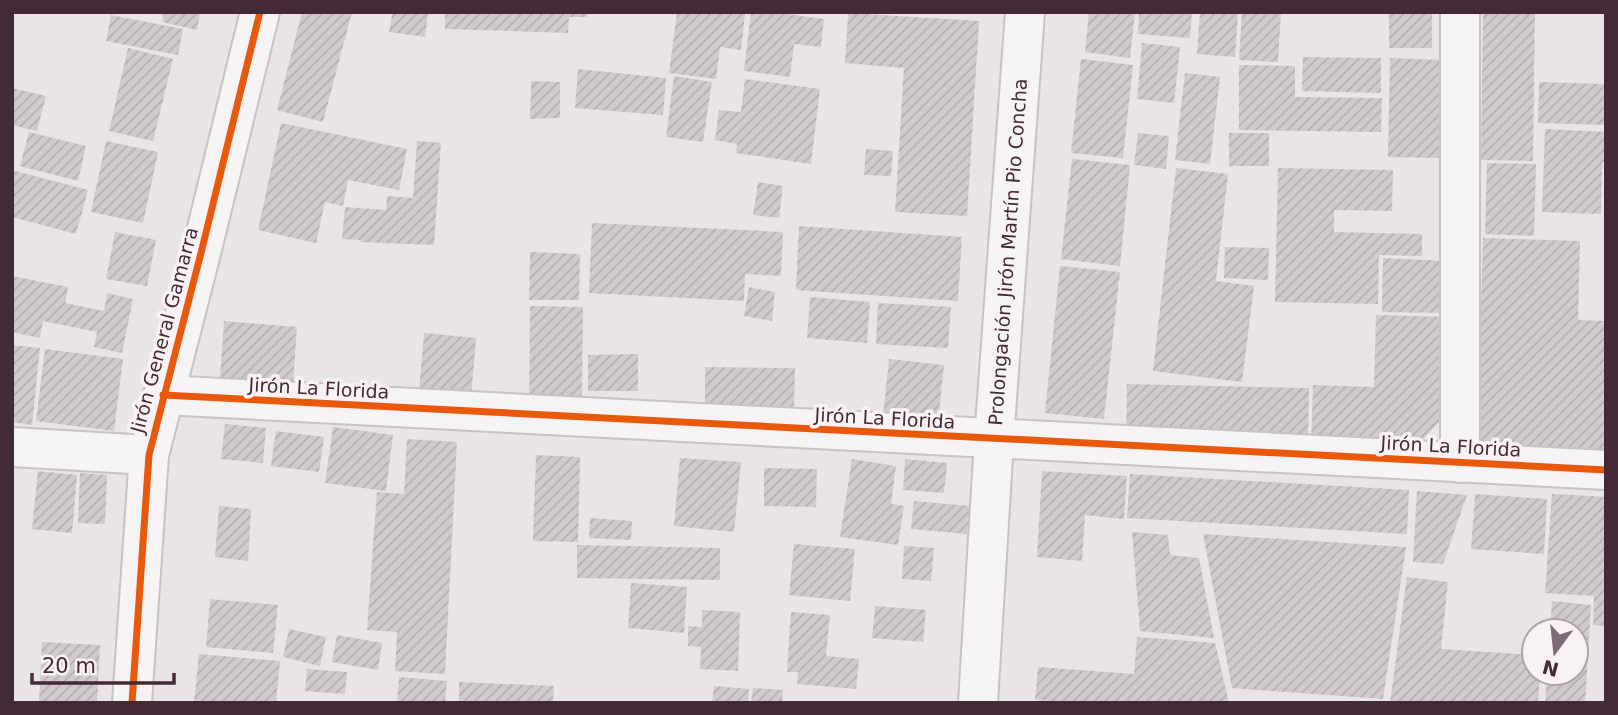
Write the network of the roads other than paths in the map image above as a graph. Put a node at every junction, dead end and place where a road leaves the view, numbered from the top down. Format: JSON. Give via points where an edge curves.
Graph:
{"nodes":[{"id":1,"x":260,"y":12,"type":"edge"},
{"id":2,"x":1025,"y":12,"type":"edge"},
{"id":3,"x":1460,"y":12,"type":"edge"},
{"id":4,"x":163,"y":395,"type":"junction"},
{"id":5,"x":994,"y":440,"type":"junction"},
{"id":6,"x":12,"y":447,"type":"edge"},
{"id":7,"x":149,"y":455,"type":"junction"},
{"id":8,"x":1460,"y":463,"type":"junction"},
{"id":9,"x":1606,"y":470,"type":"edge"},
{"id":10,"x":132,"y":703,"type":"edge"},
{"id":11,"x":978,"y":703,"type":"edge"}],
"edges":[{"from":1,"to":4,"type":"street","name":"Jirón General Gamarra"},
{"from":2,"to":5,"type":"street","name":"Prolongación Jirón Martín Pio Concha"},
{"from":3,"to":8,"type":"street"},
{"from":4,"to":5,"type":"street","name":"Jirón La Florida"},
{"from":4,"to":7,"type":"street","name":"Jirón General Gamarra"},
{"from":5,"to":8,"type":"street","name":"Jirón La Florida"},
{"from":5,"to":11,"type":"street","name":"Prolongación Jirón Martín Pio Concha"},
{"from":6,"to":7,"type":"street"},
{"from":7,"to":10,"type":"street","name":"Jirón General Gamarra"},
{"from":8,"to":9,"type":"street","name":"Jirón La Florida"}]}
